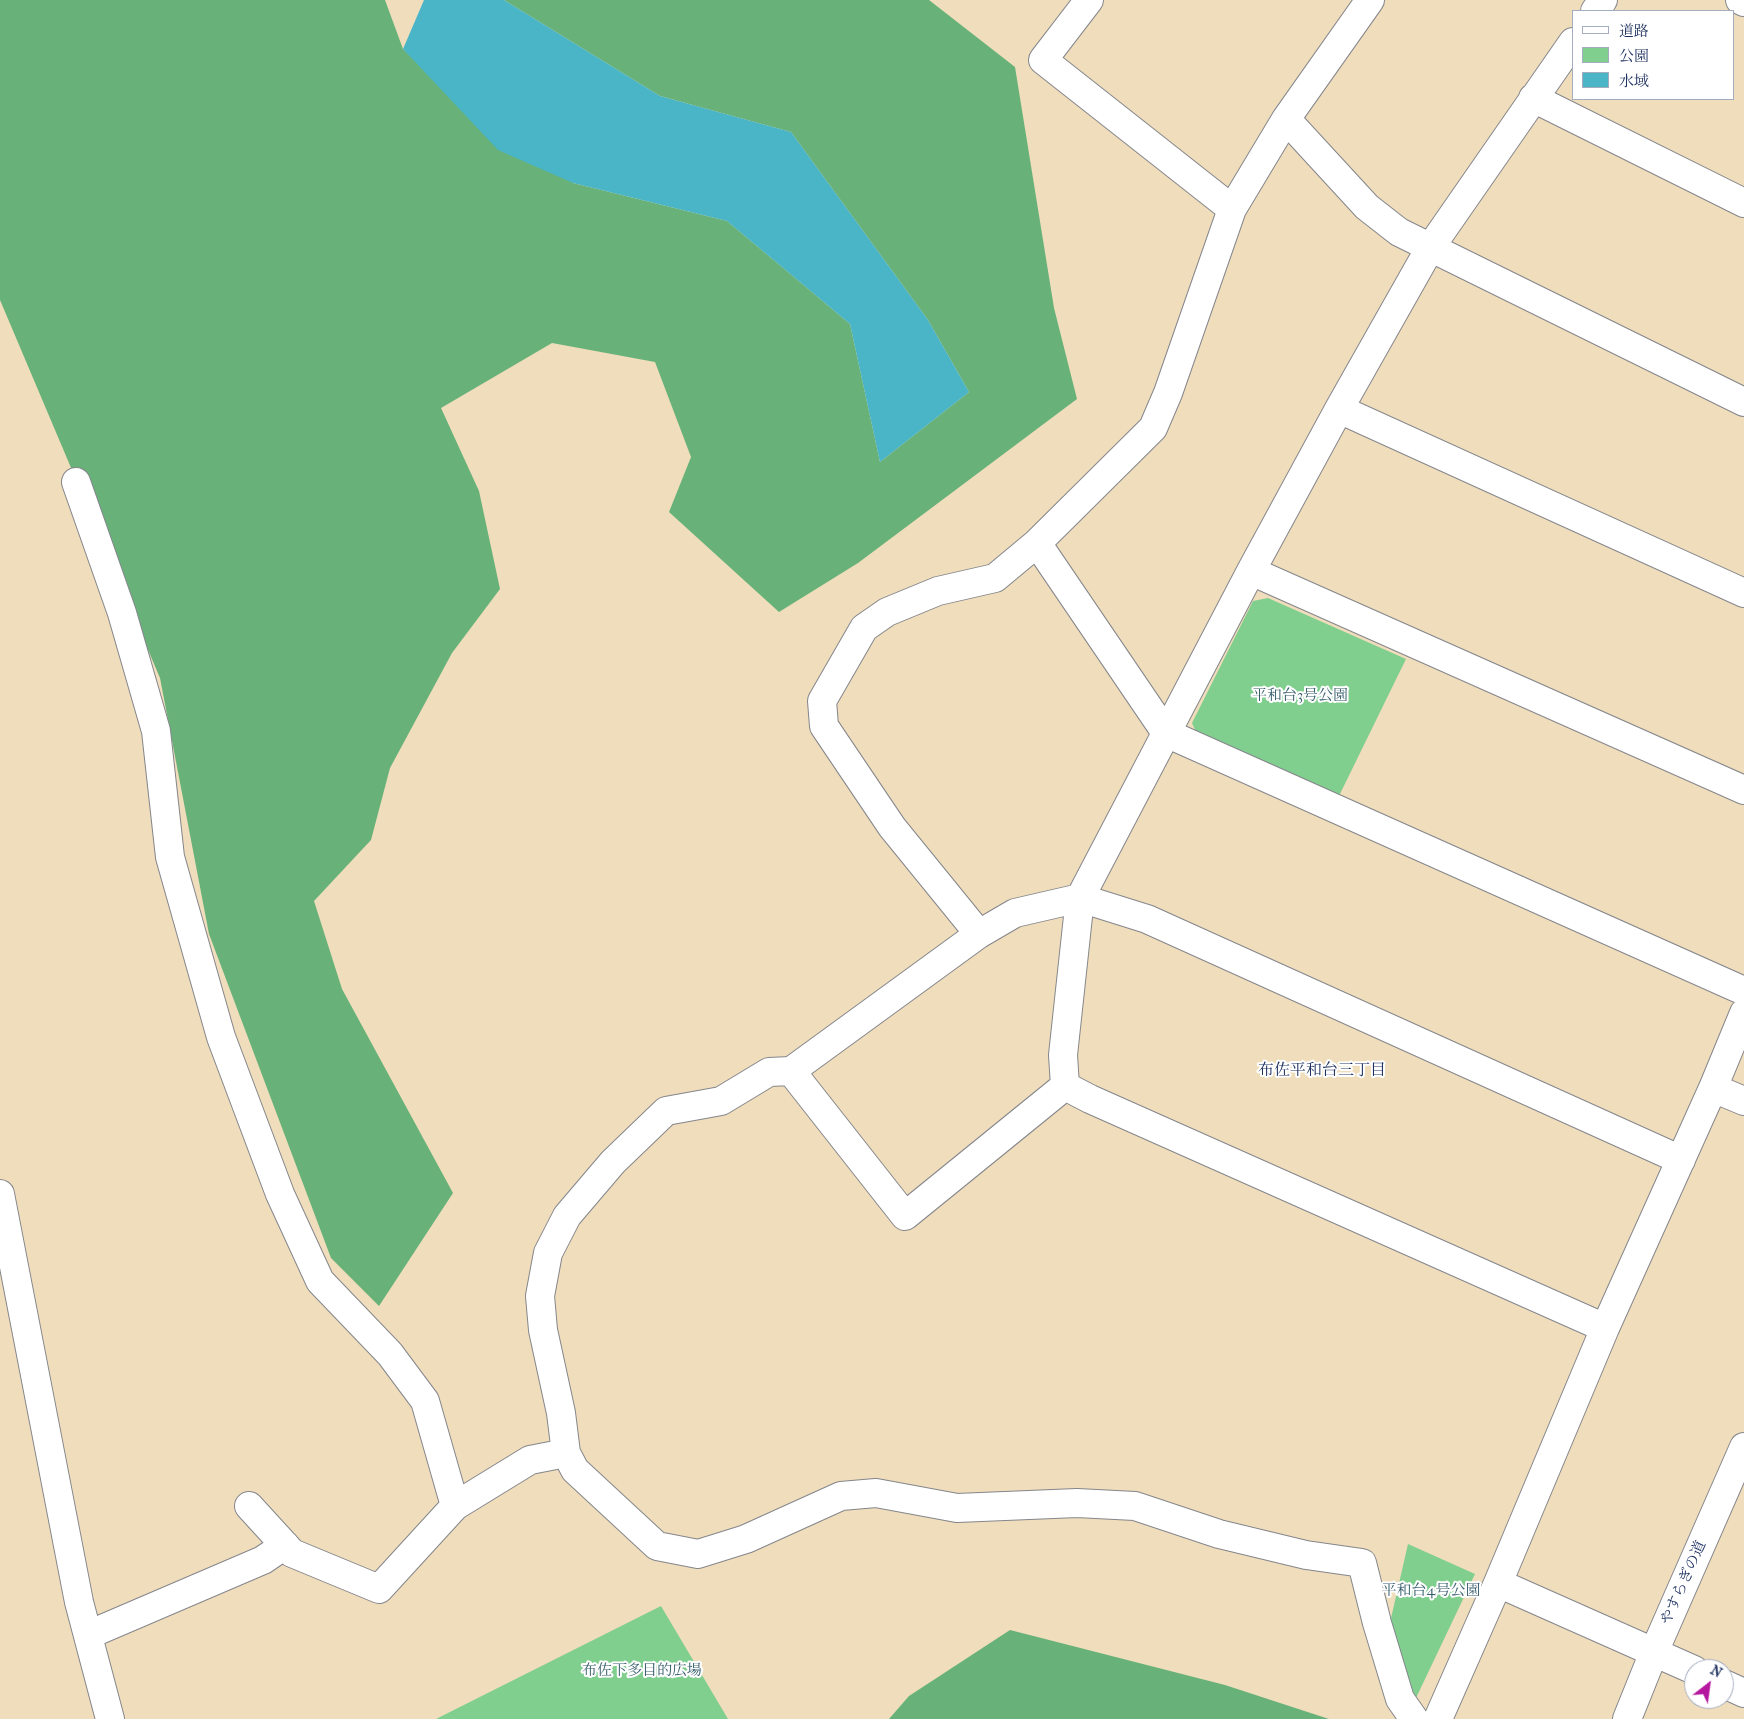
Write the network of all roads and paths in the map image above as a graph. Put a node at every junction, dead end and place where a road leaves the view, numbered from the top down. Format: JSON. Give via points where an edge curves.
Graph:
{"nodes":[{"id":1,"x":1089,"y":0,"type":"edge"},
{"id":2,"x":1370,"y":0,"type":"edge"},
{"id":3,"x":1740,"y":0,"type":"edge"},
{"id":4,"x":1744,"y":2,"type":"edge"},
{"id":5,"x":1572,"y":43,"type":"edge"},
{"id":6,"x":1532,"y":98,"type":"junction"},
{"id":7,"x":1286,"y":119,"type":"junction"},
{"id":8,"x":1744,"y":203,"type":"edge"},
{"id":9,"x":1232,"y":209,"type":"junction"},
{"id":10,"x":1430,"y":248,"type":"junction"},
{"id":11,"x":1744,"y":402,"type":"edge"},
{"id":12,"x":1339,"y":409,"type":"junction"},
{"id":13,"x":76,"y":482,"type":"dead end"},
{"id":14,"x":1037,"y":543,"type":"junction"},
{"id":15,"x":1251,"y":571,"type":"junction"},
{"id":16,"x":1744,"y":594,"type":"edge"},
{"id":17,"x":1166,"y":732,"type":"junction"},
{"id":18,"x":1744,"y":790,"type":"edge"},
{"id":19,"x":1080,"y":898,"type":"junction"},
{"id":20,"x":980,"y":934,"type":"junction"},
{"id":21,"x":1744,"y":990,"type":"edge"},
{"id":22,"x":1744,"y":1013,"type":"edge"},
{"id":23,"x":791,"y":1071,"type":"junction"},
{"id":24,"x":1065,"y":1086,"type":"junction"},
{"id":25,"x":1713,"y":1088,"type":"junction"},
{"id":26,"x":1744,"y":1102,"type":"edge"},
{"id":27,"x":1681,"y":1160,"type":"junction"},
{"id":28,"x":0,"y":1194,"type":"edge"},
{"id":29,"x":1605,"y":1328,"type":"junction"},
{"id":30,"x":1744,"y":1447,"type":"edge"},
{"id":31,"x":566,"y":1453,"type":"junction"},
{"id":32,"x":249,"y":1506,"type":"dead end"},
{"id":33,"x":455,"y":1506,"type":"junction"},
{"id":34,"x":285,"y":1545,"type":"junction"},
{"id":35,"x":1498,"y":1583,"type":"junction"},
{"id":36,"x":88,"y":1635,"type":"junction"},
{"id":37,"x":1654,"y":1652,"type":"junction"},
{"id":38,"x":1684,"y":1666,"type":"edge"},
{"id":39,"x":110,"y":1719,"type":"edge"},
{"id":40,"x":1414,"y":1719,"type":"edge"},
{"id":41,"x":1438,"y":1719,"type":"edge"},
{"id":42,"x":1627,"y":1719,"type":"edge"}],
"edges":[{"from":1,"to":9,"type":"street","via":[[1043,60]]},
{"from":2,"to":7,"type":"street"},
{"from":3,"to":4,"type":"street"},
{"from":5,"to":6,"type":"street"},
{"from":6,"to":8,"type":"street"},
{"from":6,"to":10,"type":"street"},
{"from":7,"to":9,"type":"street"},
{"from":7,"to":10,"type":"street","via":[[1367,207],[1400,232]]},
{"from":9,"to":14,"type":"street","via":[[1153,428]]},
{"from":10,"to":11,"type":"street"},
{"from":10,"to":12,"type":"street"},
{"from":12,"to":15,"type":"street"},
{"from":12,"to":16,"type":"street"},
{"from":13,"to":33,"type":"street","via":[[122,612],[156,731],[170,857],[221,1037],[280,1194],[320,1281],[390,1354],[425,1401]]},
{"from":14,"to":17,"type":"street"},
{"from":14,"to":20,"type":"street","via":[[995,578],[938,591],[887,612],[864,628],[822,701],[824,726],[892,827]]},
{"from":15,"to":17,"type":"street"},
{"from":15,"to":18,"type":"street"},
{"from":17,"to":19,"type":"street"},
{"from":17,"to":21,"type":"street"},
{"from":19,"to":20,"type":"street","via":[[1015,913]]},
{"from":19,"to":24,"type":"street","via":[[1062,1055]]},
{"from":19,"to":27,"type":"street","via":[[1147,919]]},
{"from":20,"to":23,"type":"street"},
{"from":22,"to":25,"type":"street"},
{"from":23,"to":24,"type":"street","via":[[905,1216]]},
{"from":23,"to":31,"type":"street","via":[[769,1072],[721,1101],[666,1111],[613,1162],[567,1216],[548,1253],[540,1296],[543,1330]]},
{"from":24,"to":29,"type":"street"},
{"from":25,"to":26,"type":"street"},
{"from":25,"to":27,"type":"street"},
{"from":27,"to":29,"type":"street"},
{"from":28,"to":36,"type":"street"},
{"from":29,"to":35,"type":"street"},
{"from":30,"to":37,"type":"street","name":"やすらぎの道"},
{"from":31,"to":33,"type":"street","via":[[530,1460]]},
{"from":31,"to":40,"type":"street","via":[[575,1470],[657,1546],[698,1554],[746,1540],[841,1496],[876,1493],[957,1508],[1077,1503],[1135,1506],[1219,1534],[1306,1556],[1362,1563],[1400,1700]]},
{"from":32,"to":34,"type":"street"},
{"from":33,"to":34,"type":"street","via":[[379,1589],[292,1552]]},
{"from":34,"to":36,"type":"street","via":[[263,1560]]},
{"from":35,"to":37,"type":"street"},
{"from":35,"to":41,"type":"street"},
{"from":36,"to":39,"type":"street"},
{"from":37,"to":38,"type":"street"},
{"from":37,"to":42,"type":"street","name":"やすらぎの道"}]}
